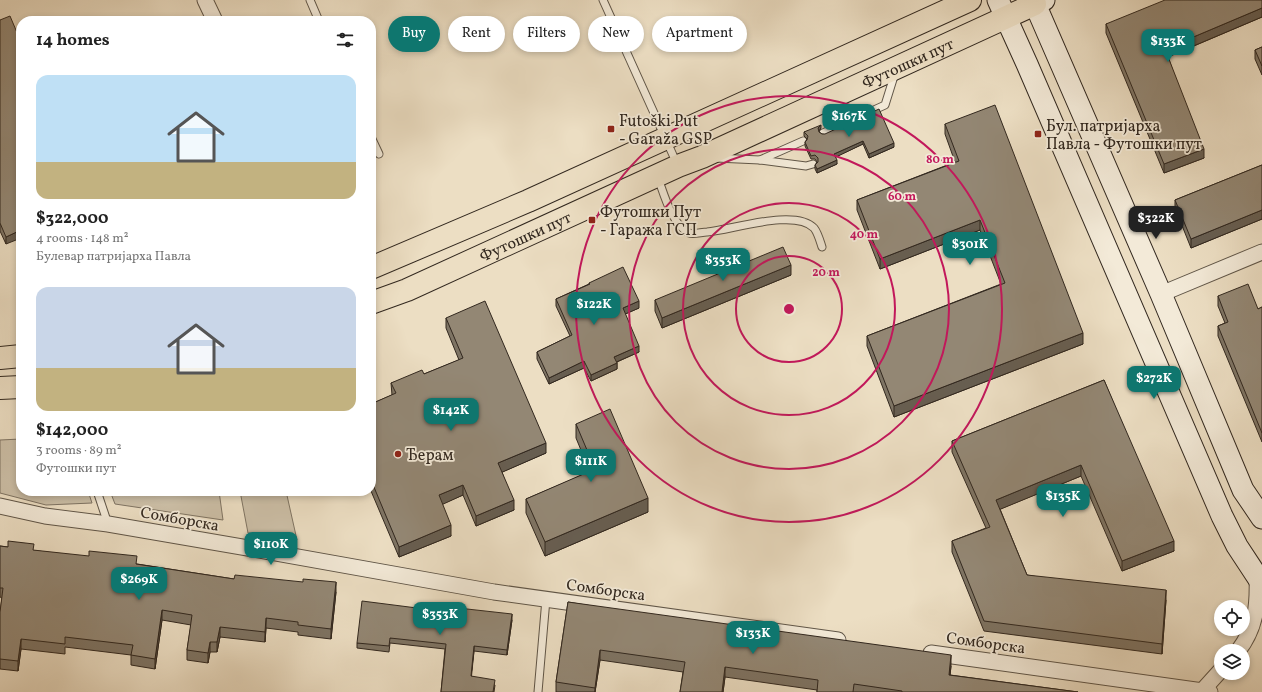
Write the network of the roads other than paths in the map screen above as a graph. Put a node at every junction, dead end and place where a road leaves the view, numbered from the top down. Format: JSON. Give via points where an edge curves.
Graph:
{"nodes":[{"id":1,"x":205,"y":0,"type":"edge"},
{"id":2,"x":310,"y":0,"type":"edge"},
{"id":3,"x":603,"y":0,"type":"edge"},
{"id":4,"x":970,"y":0,"type":"edge"},
{"id":5,"x":1038,"y":1,"type":"edge"},
{"id":6,"x":1002,"y":9,"type":"edge"},
{"id":7,"x":213,"y":16,"type":"edge"},
{"id":8,"x":317,"y":16,"type":"edge"},
{"id":9,"x":896,"y":67,"type":"junction"},
{"id":10,"x":823,"y":133,"type":"edge"},
{"id":11,"x":665,"y":138,"type":"junction"},
{"id":12,"x":803,"y":142,"type":"dead end"},
{"id":13,"x":376,"y":148,"type":"edge"},
{"id":14,"x":379,"y":154,"type":"dead end"},
{"id":15,"x":702,"y":157,"type":"junction"},
{"id":16,"x":760,"y":160,"type":"junction"},
{"id":17,"x":812,"y":164,"type":"dead end"},
{"id":18,"x":678,"y":166,"type":"junction"},
{"id":19,"x":658,"y":176,"type":"junction"},
{"id":20,"x":822,"y":247,"type":"dead end"},
{"id":21,"x":1262,"y":252,"type":"edge"},
{"id":22,"x":398,"y":257,"type":"junction"},
{"id":23,"x":376,"y":258,"type":"edge"},
{"id":24,"x":376,"y":266,"type":"edge"},
{"id":25,"x":1161,"y":294,"type":"junction"},
{"id":26,"x":376,"y":301,"type":"edge"},
{"id":27,"x":16,"y":387,"type":"edge"},
{"id":28,"x":0,"y":388,"type":"edge"},
{"id":29,"x":99,"y":496,"type":"edge"},
{"id":30,"x":0,"y":506,"type":"edge"},
{"id":31,"x":1262,"y":518,"type":"edge"},
{"id":32,"x":108,"y":524,"type":"junction"},
{"id":33,"x":1259,"y":581,"type":"edge"},
{"id":34,"x":546,"y":599,"type":"junction"},
{"id":35,"x":849,"y":641,"type":"edge"},
{"id":36,"x":1243,"y":644,"type":"edge"},
{"id":37,"x":916,"y":651,"type":"edge"},
{"id":38,"x":1214,"y":680,"type":"edge"},
{"id":39,"x":1206,"y":691,"type":"edge"},
{"id":40,"x":538,"y":692,"type":"edge"}],
"edges":[{"from":1,"to":7,"type":"street"},
{"from":2,"to":8,"type":"lane"},
{"from":3,"to":11,"type":"lane"},
{"from":4,"to":11,"type":"main road","name":"Футошки пут"},
{"from":5,"to":6,"type":"main road","name":"Футошки пут"},
{"from":5,"to":25,"type":"main road"},
{"from":6,"to":9,"type":"main road","name":"Футошки пут"},
{"from":6,"to":33,"type":"main road","via":[[1222,516]]},
{"from":9,"to":10,"type":"lane","via":[[885,105]]},
{"from":9,"to":15,"type":"main road","name":"Футошки пут"},
{"from":11,"to":18,"type":"lane"},
{"from":11,"to":22,"type":"main road","name":"Футошки пут"},
{"from":12,"to":16,"type":"lane"},
{"from":13,"to":14,"type":"lane"},
{"from":15,"to":16,"type":"lane"},
{"from":15,"to":18,"type":"main road","name":"Футошки пут"},
{"from":16,"to":17,"type":"lane","via":[[806,166]]},
{"from":18,"to":19,"type":"main road","name":"Футошки пут"},
{"from":19,"to":20,"type":"lane","via":[[672,216],[690,233],[712,232],[767,221],[795,220],[808,223],[814,228]]},
{"from":19,"to":26,"type":"main road","name":"Футошки пут","via":[[407,290]]},
{"from":21,"to":25,"type":"street"},
{"from":22,"to":23,"type":"street"},
{"from":22,"to":24,"type":"main road","name":"Футошки пут"},
{"from":25,"to":31,"type":"main road","via":[[1243,490]]},
{"from":27,"to":28,"type":"main road"},
{"from":29,"to":32,"type":"lane"},
{"from":30,"to":32,"type":"street","name":"Сомборска","via":[[45,516]]},
{"from":32,"to":34,"type":"street","name":"Сомборска"},
{"from":33,"to":36,"type":"street","via":[[1257,609]]},
{"from":34,"to":35,"type":"street","name":"Сомборска"},
{"from":34,"to":40,"type":"lane"},
{"from":37,"to":39,"type":"street","name":"Сомборска"},
{"from":38,"to":39,"type":"street"}]}
